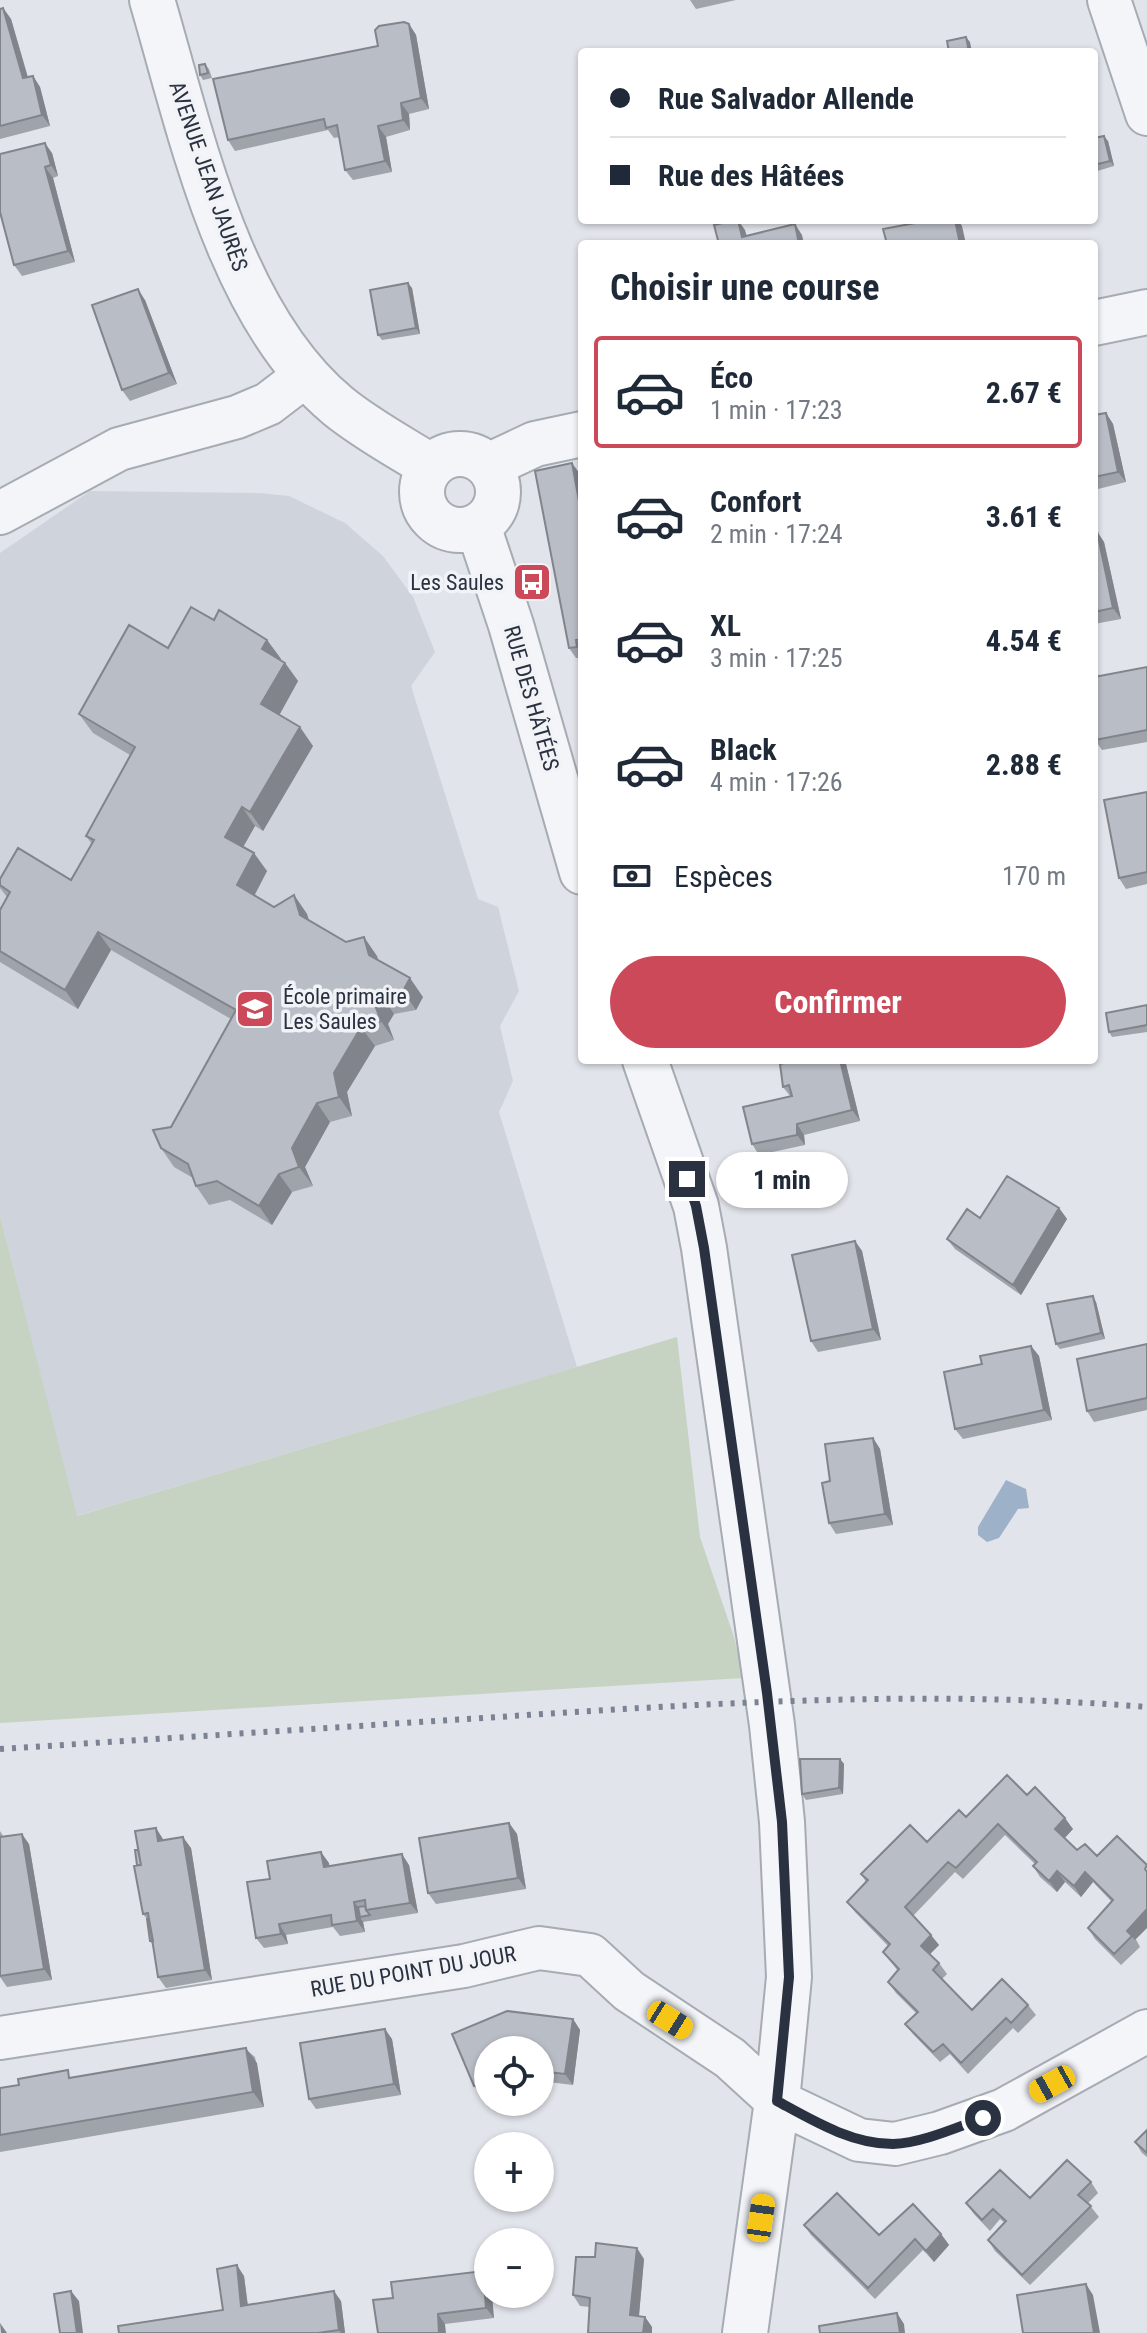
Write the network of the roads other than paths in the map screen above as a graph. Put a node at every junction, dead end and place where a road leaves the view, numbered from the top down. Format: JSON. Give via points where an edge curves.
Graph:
{"nodes":[{"id":1,"x":152,"y":0,"type":"edge"},
{"id":2,"x":1109,"y":0,"type":"edge"},
{"id":3,"x":1147,"y":114,"type":"edge"},
{"id":4,"x":1147,"y":312,"type":"edge"},
{"id":5,"x":1098,"y":322,"type":"edge"},
{"id":6,"x":306,"y":375,"type":"junction"},
{"id":7,"x":578,"y":435,"type":"edge"},
{"id":8,"x":430,"y":466,"type":"junction"},
{"id":9,"x":488,"y":466,"type":"junction"},
{"id":10,"x":0,"y":513,"type":"edge"},
{"id":11,"x":478,"y":526,"type":"junction"},
{"id":12,"x":578,"y":858,"type":"edge"},
{"id":13,"x":646,"y":1064,"type":"edge"},
{"id":14,"x":1147,"y":2031,"type":"edge"},
{"id":15,"x":0,"y":2038,"type":"edge"},
{"id":16,"x":777,"y":2101,"type":"junction"},
{"id":17,"x":745,"y":2333,"type":"edge"}],
"edges":[{"from":1,"to":6,"type":"street","name":"AVENUE JEAN JAURÈS","via":[[222,226],[246,283]]},
{"from":2,"to":3,"type":"street"},
{"from":4,"to":5,"type":"street"},
{"from":6,"to":8,"type":"street","name":"AVENUE JEAN JAURÈS","via":[[339,407]]},
{"from":6,"to":10,"type":"street","via":[[268,404],[119,449]]},
{"from":7,"to":9,"type":"street","via":[[535,444]]},
{"from":8,"to":9,"type":"street","via":[[458,453]]},
{"from":8,"to":11,"type":"street","via":[[422,491],[430,516],[450,530]]},
{"from":9,"to":11,"type":"street","via":[[499,490],[489,518]]},
{"from":11,"to":12,"type":"street","name":"RUE DES HÂTÉES"},
{"from":13,"to":16,"type":"street","via":[[696,1206],[704,1248],[772,1725],[789,1977]]},
{"from":14,"to":16,"type":"street","name":"RUE DU POINT DU JOUR","via":[[1004,2110],[895,2144],[859,2140]]},
{"from":15,"to":16,"type":"street","name":"RUE DU POINT DU JOUR","via":[[464,1966],[539,1948],[590,1955],[629,1991],[730,2058]]},
{"from":16,"to":17,"type":"street"}]}
